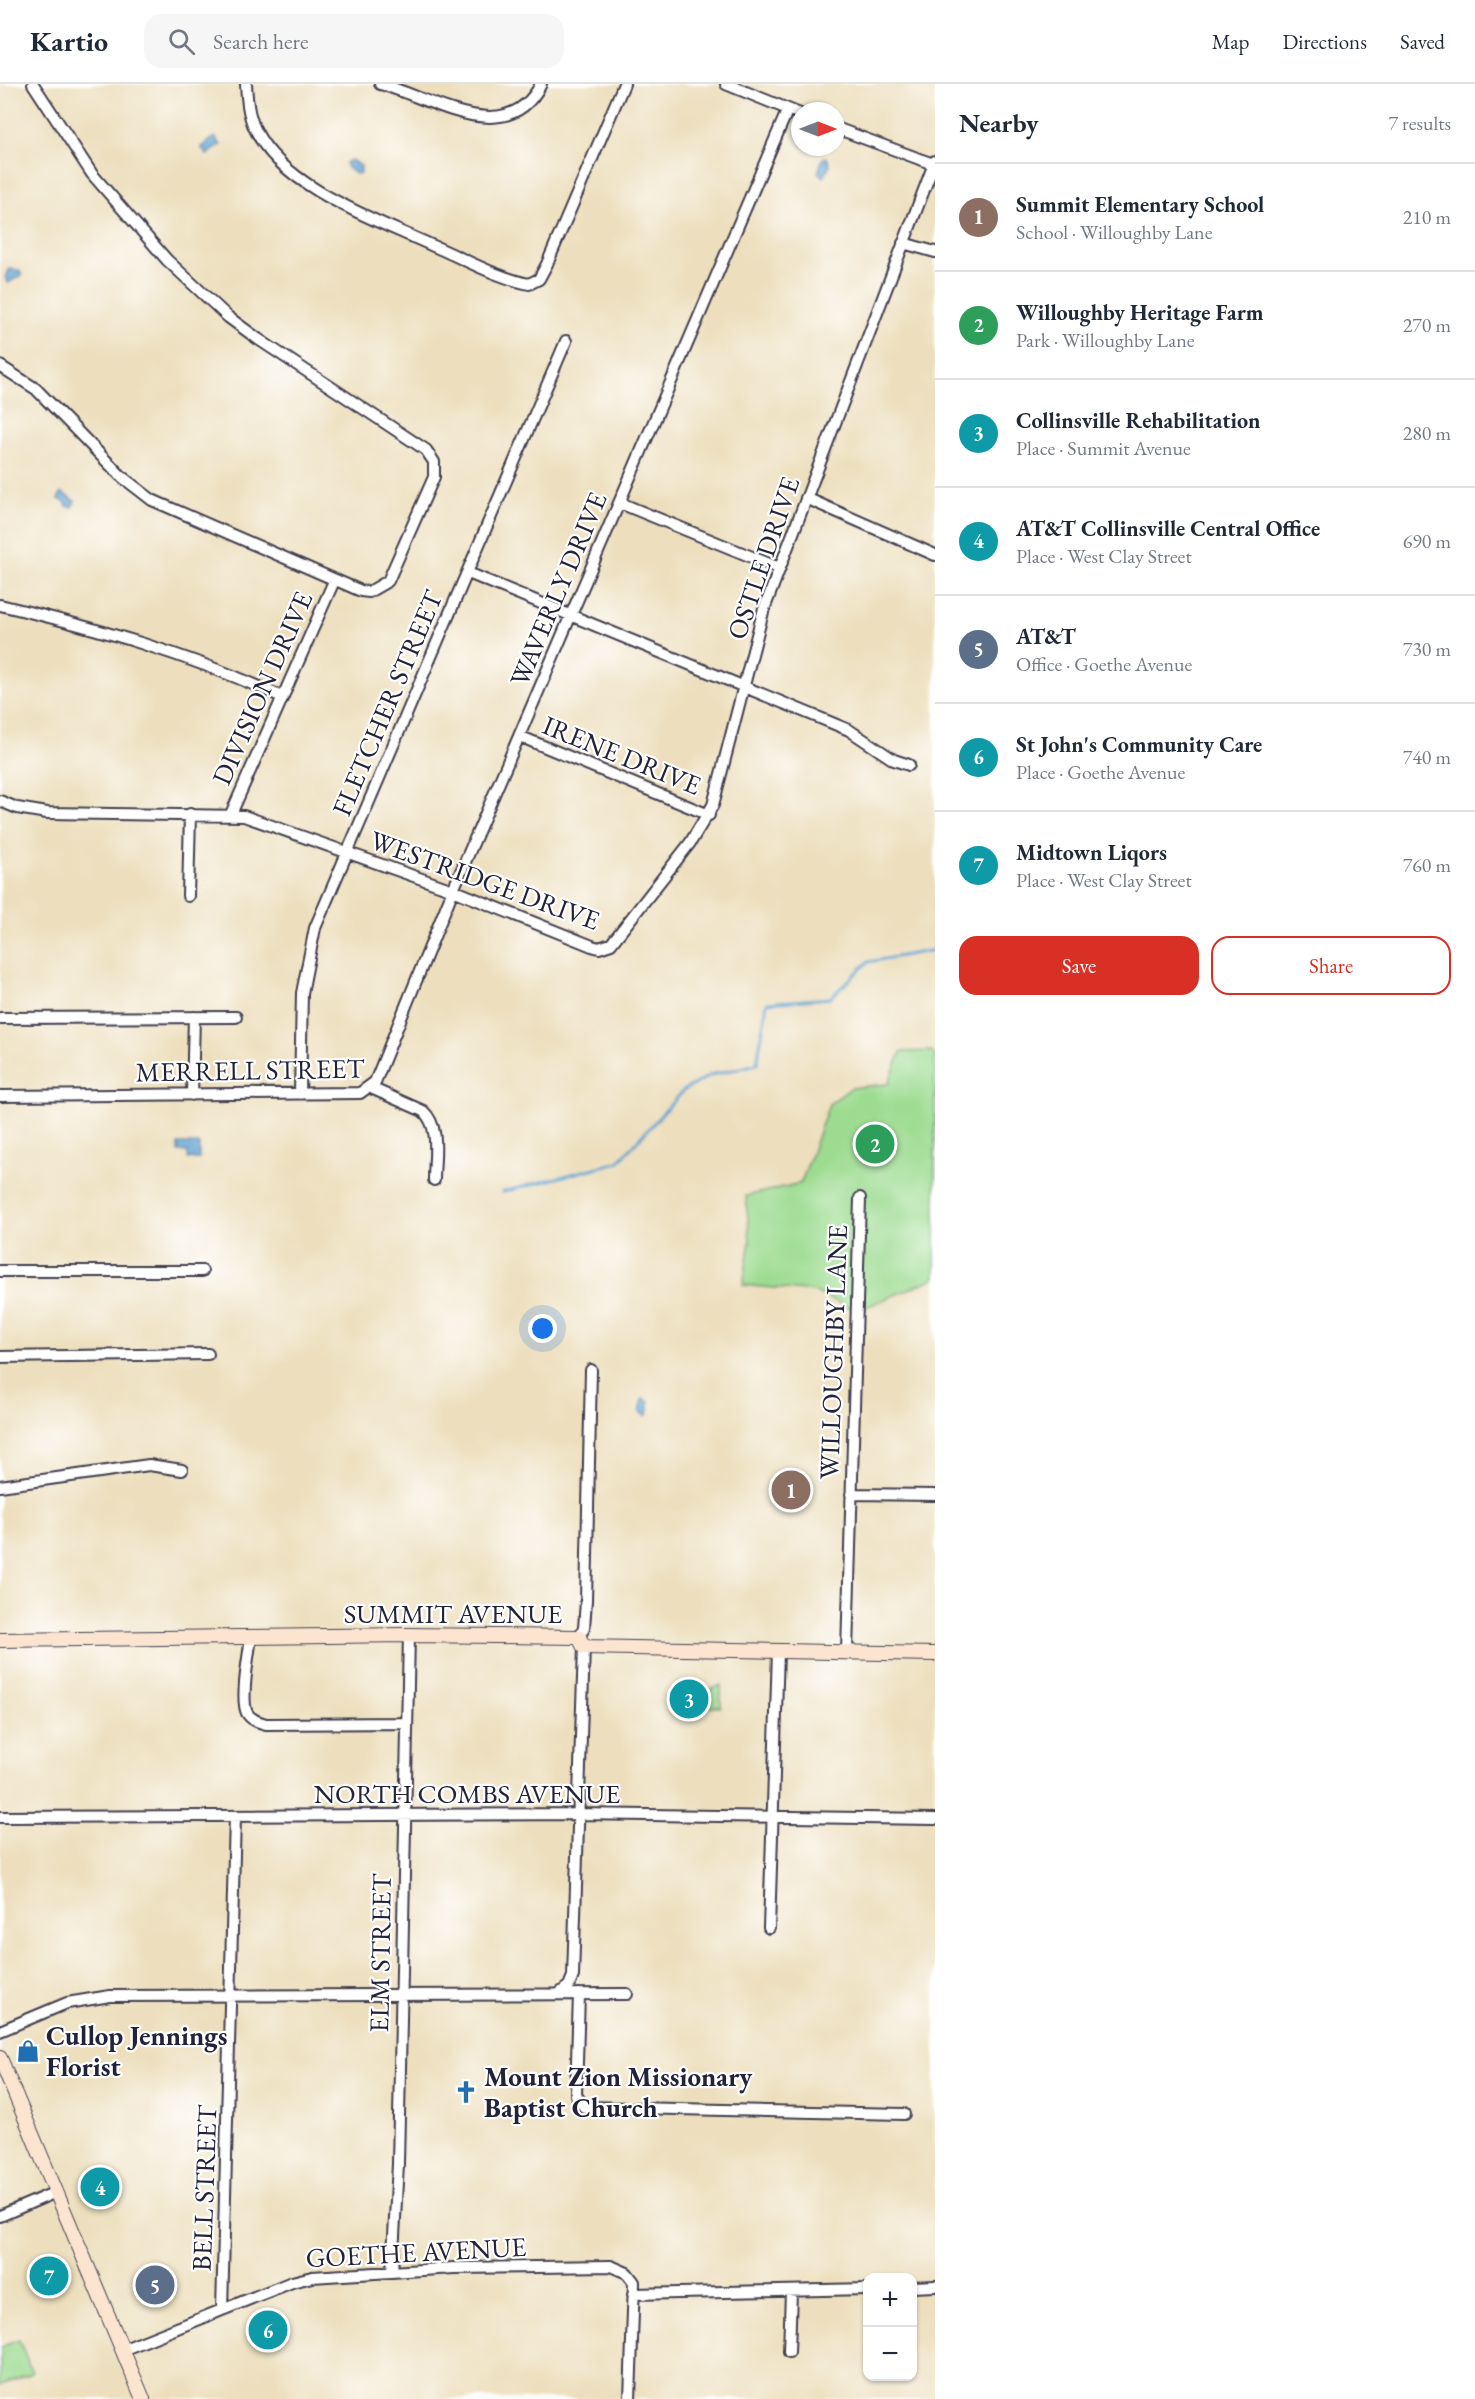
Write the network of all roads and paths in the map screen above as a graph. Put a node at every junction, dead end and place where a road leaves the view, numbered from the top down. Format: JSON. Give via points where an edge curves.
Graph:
{"nodes":[{"id":1,"x":33,"y":84,"type":"edge"},
{"id":2,"x":246,"y":84,"type":"edge"},
{"id":3,"x":380,"y":84,"type":"edge"},
{"id":4,"x":541,"y":84,"type":"edge"},
{"id":5,"x":624,"y":84,"type":"edge"},
{"id":6,"x":726,"y":84,"type":"edge"},
{"id":7,"x":788,"y":109,"type":"junction"},
{"id":8,"x":791,"y":110,"type":"edge"},
{"id":9,"x":845,"y":131,"type":"edge"},
{"id":10,"x":934,"y":163,"type":"edge"},
{"id":11,"x":903,"y":243,"type":"junction"},
{"id":12,"x":935,"y":252,"type":"edge"},
{"id":13,"x":566,"y":341,"type":"dead end"},
{"id":14,"x":0,"y":366,"type":"edge"},
{"id":15,"x":806,"y":498,"type":"junction"},
{"id":16,"x":620,"y":503,"type":"junction"},
{"id":17,"x":935,"y":555,"type":"edge"},
{"id":18,"x":779,"y":568,"type":"junction"},
{"id":19,"x":468,"y":573,"type":"junction"},
{"id":20,"x":334,"y":581,"type":"junction"},
{"id":21,"x":0,"y":605,"type":"edge"},
{"id":22,"x":571,"y":616,"type":"junction"},
{"id":23,"x":745,"y":687,"type":"junction"},
{"id":24,"x":282,"y":697,"type":"junction"},
{"id":25,"x":519,"y":736,"type":"junction"},
{"id":26,"x":909,"y":765,"type":"dead end"},
{"id":27,"x":0,"y":801,"type":"edge"},
{"id":28,"x":190,"y":814,"type":"junction"},
{"id":29,"x":231,"y":814,"type":"junction"},
{"id":30,"x":709,"y":815,"type":"junction"},
{"id":31,"x":347,"y":853,"type":"junction"},
{"id":32,"x":453,"y":890,"type":"junction"},
{"id":33,"x":188,"y":896,"type":"dead end"},
{"id":34,"x":604,"y":947,"type":"joint"},
{"id":35,"x":194,"y":1017,"type":"junction"},
{"id":36,"x":236,"y":1017,"type":"dead end"},
{"id":37,"x":0,"y":1018,"type":"edge"},
{"id":38,"x":370,"y":1088,"type":"junction"},
{"id":39,"x":300,"y":1094,"type":"junction"},
{"id":40,"x":192,"y":1095,"type":"junction"},
{"id":41,"x":0,"y":1096,"type":"edge"},
{"id":42,"x":434,"y":1180,"type":"dead end"},
{"id":43,"x":860,"y":1198,"type":"dead end"},
{"id":44,"x":0,"y":1271,"type":"edge"},
{"id":45,"x":202,"y":1271,"type":"dead end"},
{"id":46,"x":208,"y":1354,"type":"dead end"},
{"id":47,"x":0,"y":1357,"type":"edge"},
{"id":48,"x":591,"y":1370,"type":"dead end"},
{"id":49,"x":182,"y":1470,"type":"dead end"},
{"id":50,"x":0,"y":1486,"type":"edge"},
{"id":51,"x":851,"y":1494,"type":"junction"},
{"id":52,"x":935,"y":1495,"type":"edge"},
{"id":53,"x":409,"y":1635,"type":"junction"},
{"id":54,"x":250,"y":1637,"type":"junction"},
{"id":55,"x":0,"y":1640,"type":"edge"},
{"id":56,"x":581,"y":1642,"type":"junction"},
{"id":57,"x":778,"y":1651,"type":"junction"},
{"id":58,"x":847,"y":1652,"type":"junction"},
{"id":59,"x":935,"y":1654,"type":"edge"},
{"id":60,"x":407,"y":1723,"type":"junction"},
{"id":61,"x":577,"y":1814,"type":"junction"},
{"id":62,"x":406,"y":1815,"type":"junction"},
{"id":63,"x":235,"y":1816,"type":"junction"},
{"id":64,"x":0,"y":1817,"type":"edge"},
{"id":65,"x":772,"y":1817,"type":"junction"},
{"id":66,"x":935,"y":1819,"type":"edge"},
{"id":67,"x":769,"y":1928,"type":"dead end"},
{"id":68,"x":402,"y":1994,"type":"junction"},
{"id":69,"x":560,"y":1994,"type":"junction"},
{"id":70,"x":579,"y":1994,"type":"junction"},
{"id":71,"x":627,"y":1994,"type":"dead end"},
{"id":72,"x":232,"y":1995,"type":"junction"},
{"id":73,"x":0,"y":2031,"type":"edge"},
{"id":74,"x":0,"y":2058,"type":"edge"},
{"id":75,"x":904,"y":2114,"type":"dead end"},
{"id":76,"x":56,"y":2192,"type":"junction"},
{"id":77,"x":0,"y":2216,"type":"edge"},
{"id":78,"x":392,"y":2272,"type":"junction"},
{"id":79,"x":935,"y":2286,"type":"edge"},
{"id":80,"x":917,"y":2287,"type":"edge"},
{"id":81,"x":863,"y":2289,"type":"edge"},
{"id":82,"x":791,"y":2292,"type":"junction"},
{"id":83,"x":633,"y":2294,"type":"junction"},
{"id":84,"x":222,"y":2310,"type":"junction"},
{"id":85,"x":122,"y":2350,"type":"junction"},
{"id":86,"x":789,"y":2352,"type":"dead end"},
{"id":87,"x":143,"y":2399,"type":"edge"},
{"id":88,"x":630,"y":2399,"type":"edge"}],
"edges":[{"from":1,"to":20,"type":"street","via":[[92,174],[175,268],[228,317],[431,456],[434,477],[388,580],[369,592]]},
{"from":2,"to":5,"type":"street","via":[[256,132],[309,186],[362,214],[529,284],[539,279],[547,264]]},
{"from":3,"to":4,"type":"street","via":[[454,111],[490,118],[505,116],[524,106]]},
{"from":6,"to":7,"type":"street"},
{"from":7,"to":8,"type":"street"},
{"from":7,"to":16,"type":"street","name":"WAVERLY DRIVE"},
{"from":9,"to":10,"type":"street"},
{"from":10,"to":11,"type":"street","name":"OSTLE DRIVE"},
{"from":11,"to":12,"type":"street"},
{"from":11,"to":15,"type":"street","name":"OSTLE DRIVE"},
{"from":13,"to":19,"type":"street","name":"FLETCHER STREET"},
{"from":14,"to":20,"type":"street","via":[[36,389],[121,476],[152,500]]},
{"from":15,"to":17,"type":"street"},
{"from":15,"to":18,"type":"street","name":"OSTLE DRIVE"},
{"from":16,"to":18,"type":"street"},
{"from":16,"to":22,"type":"street","name":"WAVERLY DRIVE"},
{"from":18,"to":23,"type":"street","name":"OSTLE DRIVE","via":[[763,612]]},
{"from":19,"to":22,"type":"street"},
{"from":19,"to":31,"type":"street","name":"FLETCHER STREET"},
{"from":20,"to":24,"type":"street","name":"DIVISION DRIVE"},
{"from":21,"to":24,"type":"street","via":[[96,627]]},
{"from":22,"to":23,"type":"street"},
{"from":22,"to":25,"type":"street","name":"WAVERLY DRIVE"},
{"from":23,"to":26,"type":"street","via":[[849,730],[894,760]]},
{"from":23,"to":30,"type":"street","name":"OSTLE DRIVE"},
{"from":24,"to":29,"type":"street","name":"DIVISION DRIVE"},
{"from":25,"to":30,"type":"street","name":"IRENE DRIVE"},
{"from":25,"to":32,"type":"street","name":"WAVERLY DRIVE"},
{"from":27,"to":28,"type":"street","name":"WESTRIDGE DRIVE","via":[[47,813]]},
{"from":28,"to":29,"type":"street","name":"WESTRIDGE DRIVE"},
{"from":28,"to":33,"type":"street"},
{"from":29,"to":31,"type":"street","name":"WESTRIDGE DRIVE"},
{"from":30,"to":34,"type":"street","name":"OSTLE DRIVE","via":[[616,940]]},
{"from":31,"to":32,"type":"street","name":"WESTRIDGE DRIVE"},
{"from":31,"to":39,"type":"street","name":"FLETCHER STREET","via":[[315,928],[307,960],[302,993]]},
{"from":32,"to":34,"type":"street","name":"WESTRIDGE DRIVE","via":[[576,940]]},
{"from":32,"to":38,"type":"street","name":"WAVERLY DRIVE"},
{"from":35,"to":36,"type":"street"},
{"from":35,"to":37,"type":"street"},
{"from":35,"to":40,"type":"street"},
{"from":38,"to":39,"type":"street","name":"MERRELL STREET","via":[[360,1093]]},
{"from":38,"to":42,"type":"street","name":"MERRELL STREET","via":[[429,1116],[434,1128]]},
{"from":39,"to":40,"type":"street","name":"MERRELL STREET"},
{"from":40,"to":41,"type":"street","name":"MERRELL STREET"},
{"from":43,"to":51,"type":"street","name":"WILLOUGHBY LANE"},
{"from":44,"to":45,"type":"street"},
{"from":46,"to":47,"type":"street"},
{"from":48,"to":56,"type":"street","via":[[586,1601]]},
{"from":49,"to":50,"type":"street","via":[[148,1465]]},
{"from":51,"to":52,"type":"street"},
{"from":51,"to":58,"type":"street","name":"WILLOUGHBY LANE"},
{"from":53,"to":54,"type":"street","name":"SUMMIT AVENUE"},
{"from":53,"to":56,"type":"street","name":"SUMMIT AVENUE"},
{"from":53,"to":60,"type":"street","name":"ELM STREET"},
{"from":54,"to":55,"type":"street","name":"SUMMIT AVENUE"},
{"from":54,"to":60,"type":"street","via":[[245,1696],[246,1712],[254,1721]]},
{"from":56,"to":57,"type":"street","name":"SUMMIT AVENUE"},
{"from":56,"to":61,"type":"street"},
{"from":57,"to":58,"type":"street","name":"SUMMIT AVENUE"},
{"from":57,"to":65,"type":"street"},
{"from":58,"to":59,"type":"street","name":"SUMMIT AVENUE"},
{"from":60,"to":62,"type":"street","name":"ELM STREET"},
{"from":61,"to":62,"type":"street","name":"NORTH COMBS AVENUE"},
{"from":61,"to":65,"type":"street","name":"NORTH COMBS AVENUE"},
{"from":61,"to":69,"type":"street","via":[[573,1976]]},
{"from":62,"to":63,"type":"street","name":"NORTH COMBS AVENUE"},
{"from":62,"to":68,"type":"street","name":"ELM STREET"},
{"from":63,"to":64,"type":"street","name":"NORTH COMBS AVENUE"},
{"from":63,"to":72,"type":"street","name":"BELL STREET"},
{"from":65,"to":66,"type":"street","name":"NORTH COMBS AVENUE"},
{"from":65,"to":67,"type":"street"},
{"from":68,"to":69,"type":"street"},
{"from":68,"to":72,"type":"street"},
{"from":68,"to":78,"type":"street","name":"ELM STREET"},
{"from":69,"to":70,"type":"street"},
{"from":70,"to":71,"type":"street"},
{"from":70,"to":75,"type":"street","via":[[576,2095],[580,2104],[589,2109]]},
{"from":72,"to":73,"type":"street","via":[[88,1998]]},
{"from":72,"to":84,"type":"street","name":"BELL STREET"},
{"from":74,"to":76,"type":"street"},
{"from":76,"to":77,"type":"street"},
{"from":76,"to":85,"type":"street"},
{"from":78,"to":83,"type":"street","name":"GOETHE AVENUE","via":[[611,2266],[633,2279]]},
{"from":78,"to":84,"type":"street","name":"GOETHE AVENUE","via":[[312,2277]]},
{"from":79,"to":80,"type":"street"},
{"from":81,"to":82,"type":"street"},
{"from":82,"to":83,"type":"street"},
{"from":82,"to":86,"type":"street"},
{"from":83,"to":88,"type":"street"},
{"from":84,"to":85,"type":"street","name":"GOETHE AVENUE"},
{"from":85,"to":87,"type":"street"}]}
